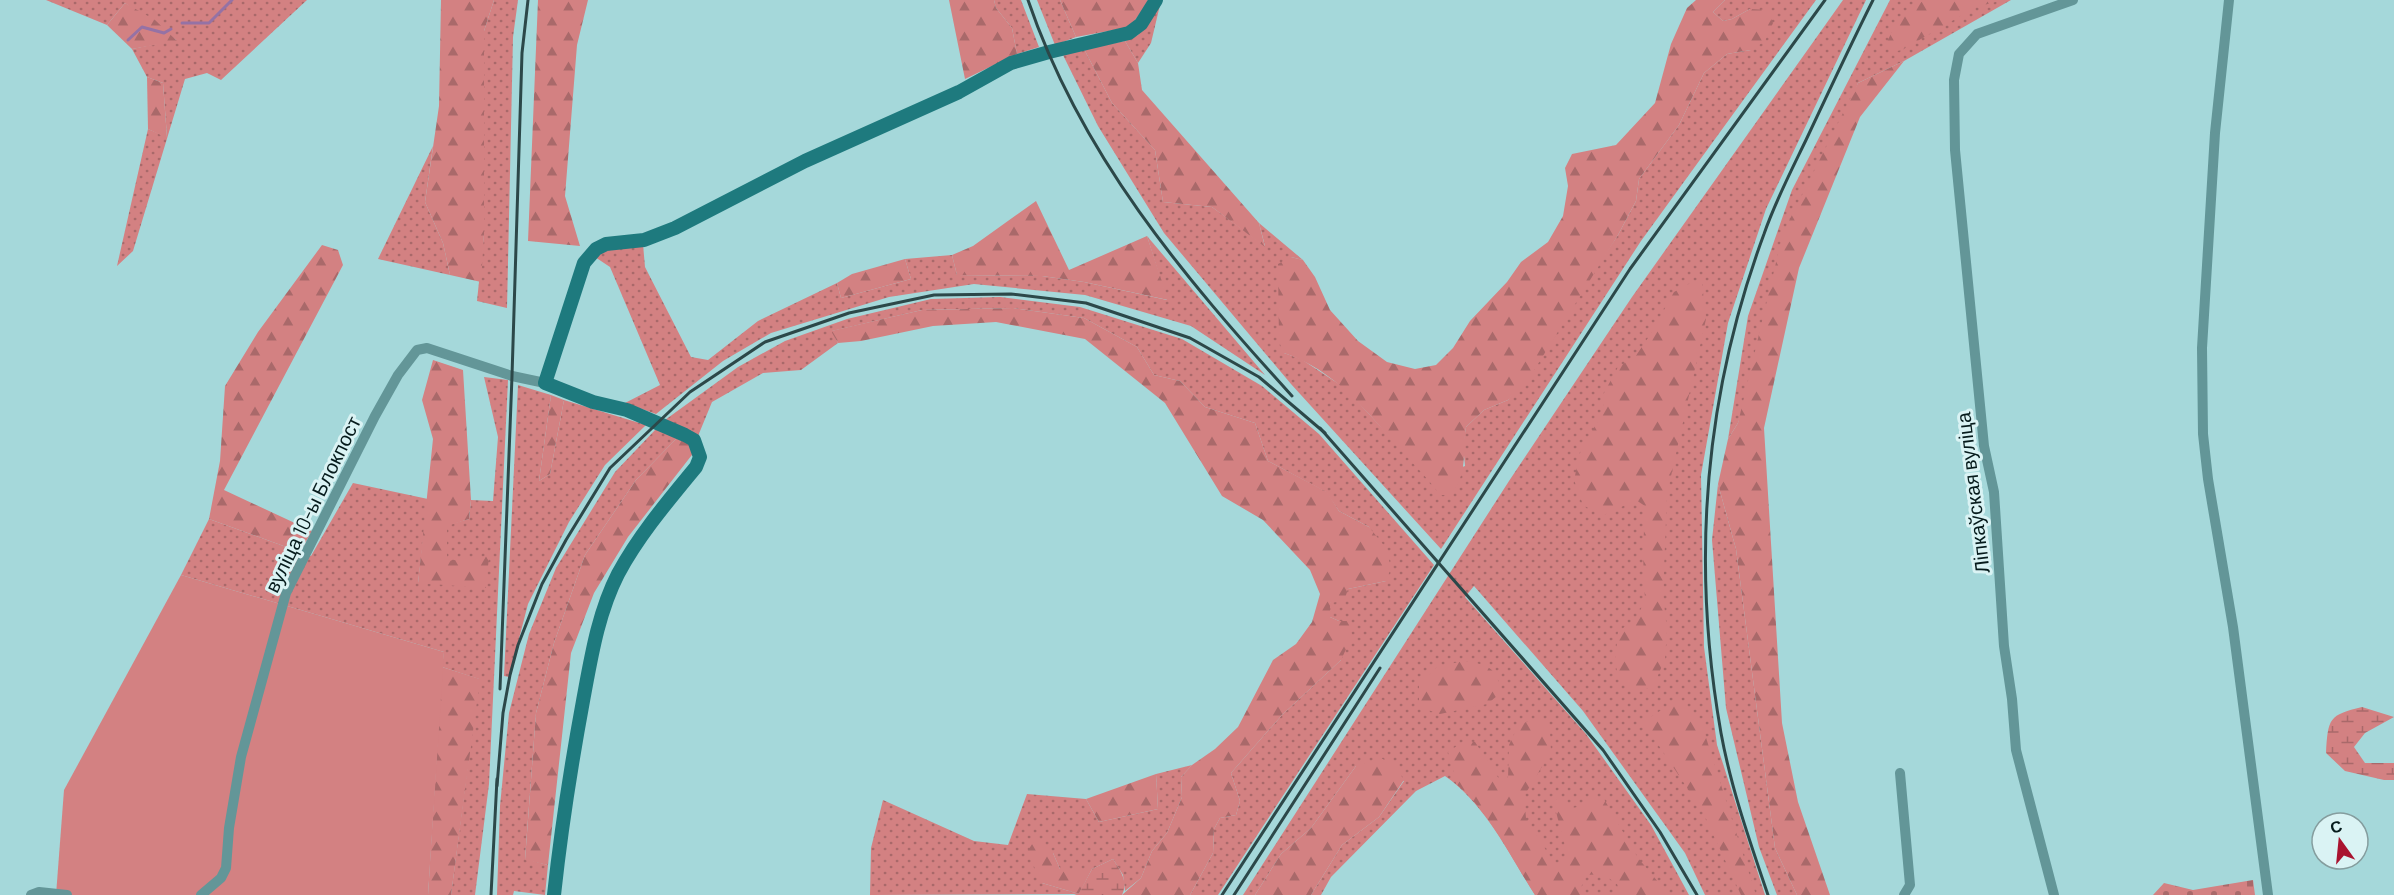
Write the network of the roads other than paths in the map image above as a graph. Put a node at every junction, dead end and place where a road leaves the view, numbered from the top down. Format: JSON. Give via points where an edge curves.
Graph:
{"nodes":[{"id":1,"x":1156,"y":0,"type":"edge"},
{"id":2,"x":2073,"y":0,"type":"edge"},
{"id":3,"x":2229,"y":0,"type":"edge"},
{"id":4,"x":545,"y":382,"type":"junction"},
{"id":5,"x":1900,"y":773,"type":"dead end"},
{"id":6,"x":31,"y":895,"type":"edge"},
{"id":7,"x":67,"y":895,"type":"edge"},
{"id":8,"x":201,"y":895,"type":"edge"},
{"id":9,"x":554,"y":895,"type":"edge"},
{"id":10,"x":1904,"y":895,"type":"edge"},
{"id":11,"x":2054,"y":895,"type":"edge"},
{"id":12,"x":2268,"y":895,"type":"edge"}],
"edges":[{"from":1,"to":4,"type":"street","via":[[1141,24],[1129,33],[1011,63],[959,92],[805,161],[675,228],[644,240],[606,244],[596,249],[584,262]]},
{"from":2,"to":11,"type":"street","name":"Ліпкаўская вуліца","via":[[1977,34],[1959,54],[1953,118],[1977,385],[1994,492],[2004,646],[2016,750]]},
{"from":3,"to":12,"type":"street","via":[[2215,133],[2202,348],[2203,424]]},
{"from":4,"to":8,"type":"street","name":"вуліца 10-ы Блокпост","via":[[495,371],[427,348],[417,350],[398,375],[286,593],[241,757],[226,868],[221,878]]},
{"from":4,"to":9,"type":"street","via":[[685,435],[694,440],[700,457],[637,542],[606,601],[576,743]]},
{"from":5,"to":10,"type":"street","via":[[1910,885]]},
{"from":6,"to":7,"type":"street"}]}
